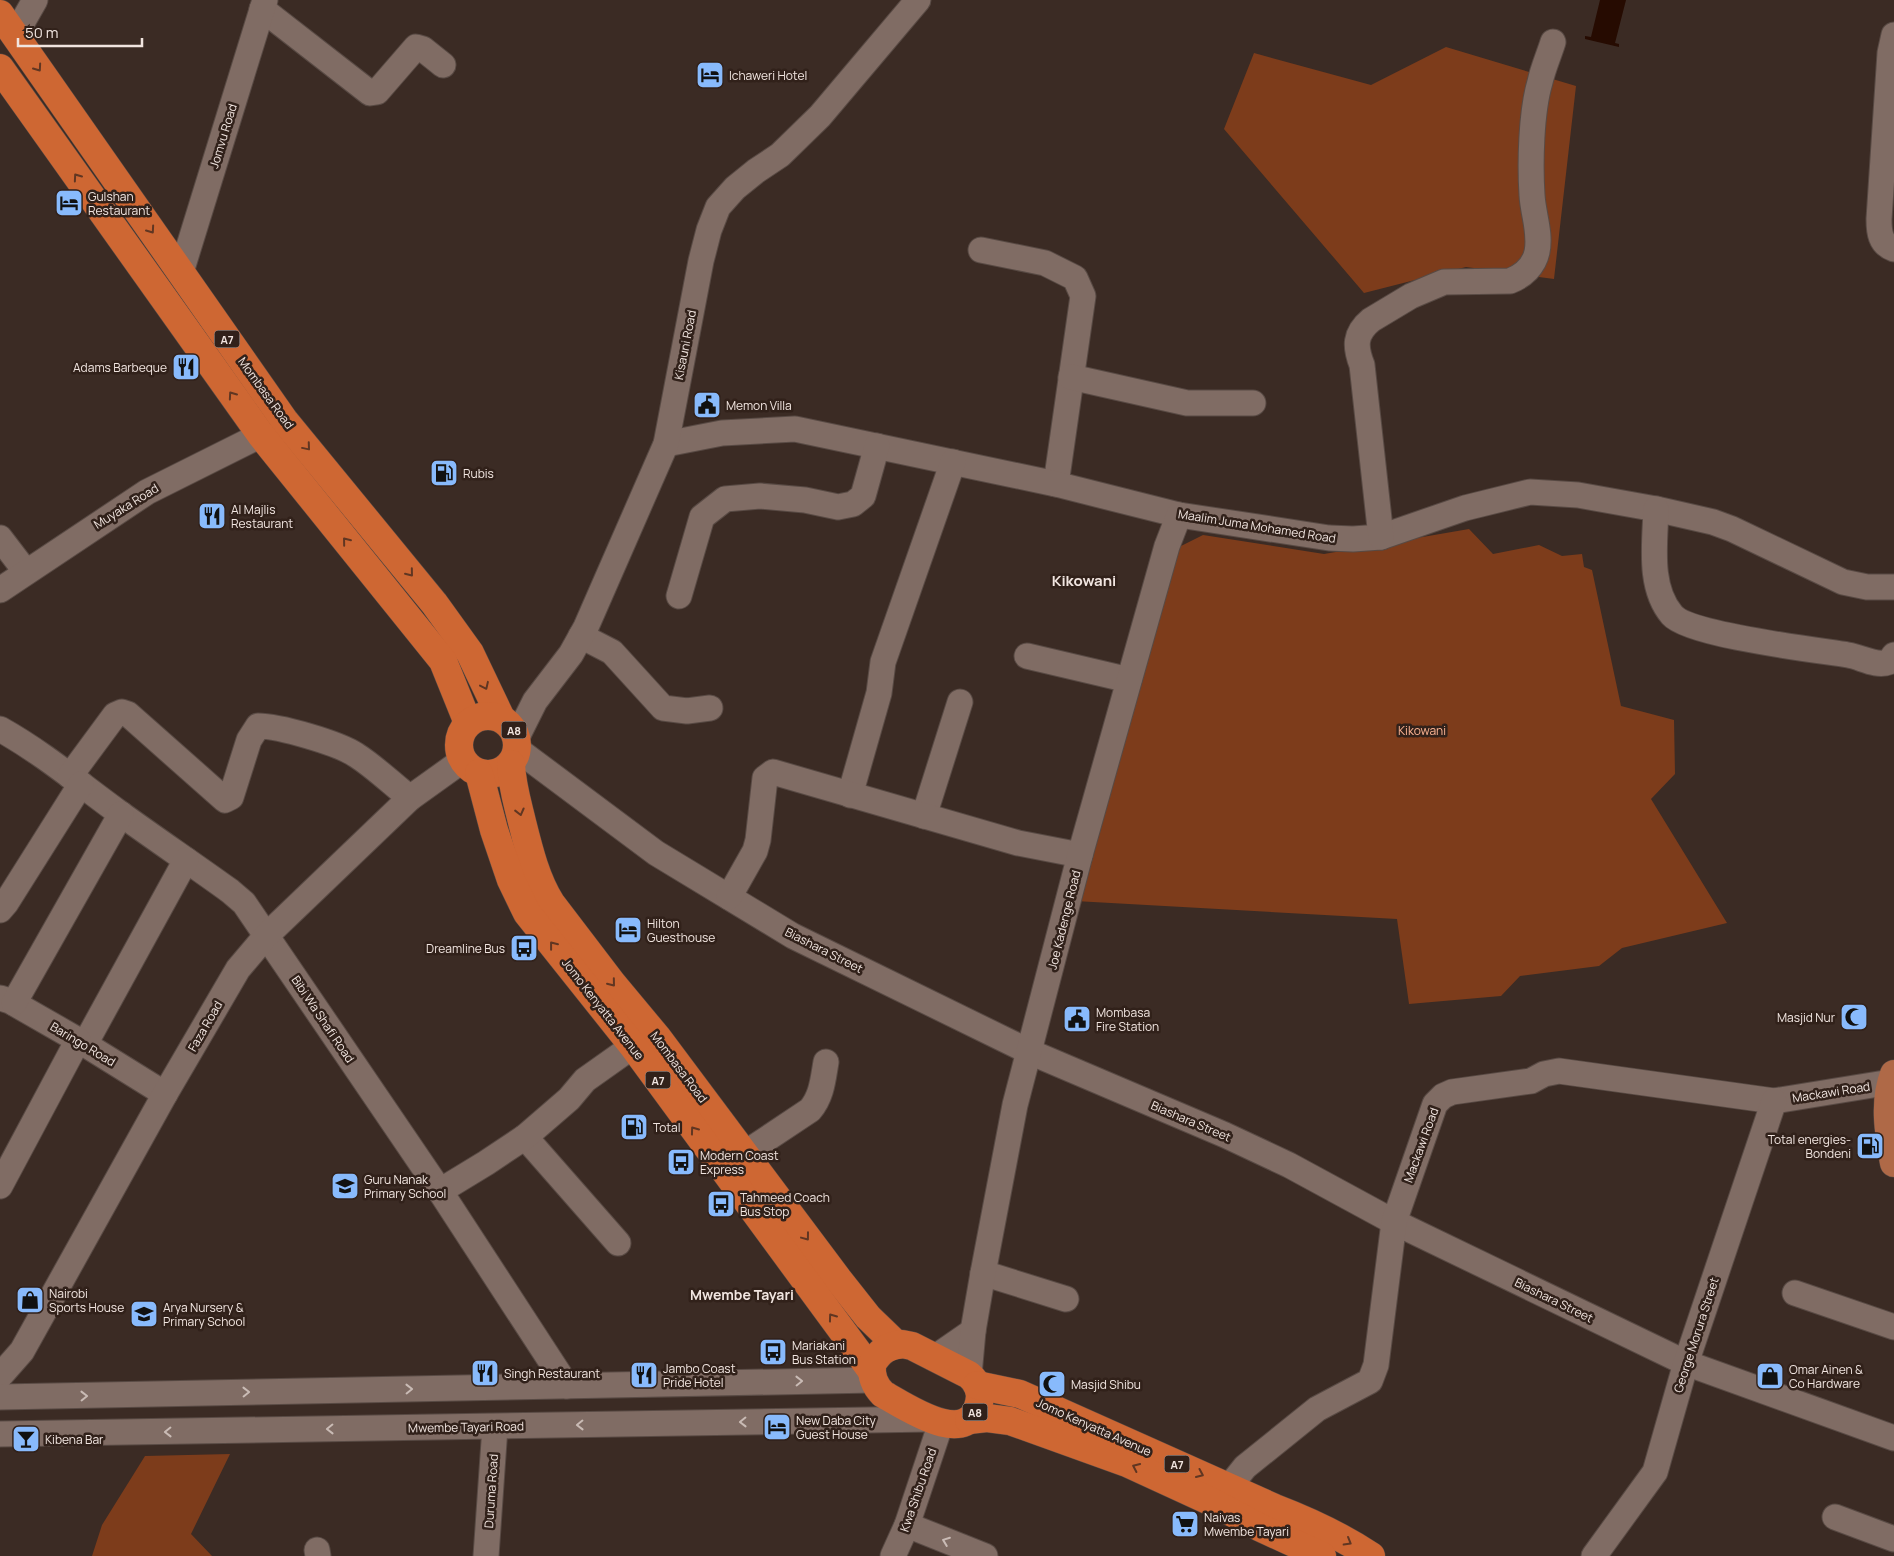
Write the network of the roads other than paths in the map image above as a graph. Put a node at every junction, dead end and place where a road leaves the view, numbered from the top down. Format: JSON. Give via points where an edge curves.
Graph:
{"nodes":[{"id":1,"x":35,"y":0,"type":"edge"},
{"id":2,"x":918,"y":0,"type":"edge"},
{"id":3,"x":263,"y":4,"type":"edge"},
{"id":4,"x":8,"y":24,"type":"edge"},
{"id":5,"x":1894,"y":35,"type":"edge"},
{"id":6,"x":1553,"y":42,"type":"dead end"},
{"id":7,"x":443,"y":65,"type":"dead end"},
{"id":8,"x":0,"y":68,"type":"edge"},
{"id":9,"x":1894,"y":249,"type":"edge"},
{"id":10,"x":981,"y":250,"type":"dead end"},
{"id":11,"x":181,"y":272,"type":"junction"},
{"id":12,"x":1071,"y":377,"type":"junction"},
{"id":13,"x":1253,"y":403,"type":"dead end"},
{"id":14,"x":261,"y":435,"type":"junction"},
{"id":15,"x":666,"y":444,"type":"junction"},
{"id":16,"x":877,"y":446,"type":"junction"},
{"id":17,"x":953,"y":462,"type":"junction"},
{"id":18,"x":1056,"y":484,"type":"junction"},
{"id":19,"x":1656,"y":509,"type":"junction"},
{"id":20,"x":1179,"y":515,"type":"junction"},
{"id":21,"x":1382,"y":537,"type":"junction"},
{"id":22,"x":0,"y":538,"type":"edge"},
{"id":23,"x":26,"y":572,"type":"junction"},
{"id":24,"x":1894,"y":588,"type":"edge"},
{"id":25,"x":0,"y":590,"type":"edge"},
{"id":26,"x":679,"y":596,"type":"dead end"},
{"id":27,"x":581,"y":636,"type":"junction"},
{"id":28,"x":1894,"y":654,"type":"edge"},
{"id":29,"x":1027,"y":656,"type":"dead end"},
{"id":30,"x":1129,"y":680,"type":"junction"},
{"id":31,"x":960,"y":702,"type":"dead end"},
{"id":32,"x":710,"y":708,"type":"dead end"},
{"id":33,"x":468,"y":723,"type":"junction"},
{"id":34,"x":0,"y":729,"type":"edge"},
{"id":35,"x":512,"y":742,"type":"junction"},
{"id":36,"x":471,"y":767,"type":"junction"},
{"id":37,"x":76,"y":780,"type":"junction"},
{"id":38,"x":850,"y":795,"type":"junction"},
{"id":39,"x":410,"y":798,"type":"junction"},
{"id":40,"x":122,"y":814,"type":"junction"},
{"id":41,"x":924,"y":816,"type":"junction"},
{"id":42,"x":1080,"y":855,"type":"junction"},
{"id":43,"x":186,"y":860,"type":"junction"},
{"id":44,"x":729,"y":897,"type":"junction"},
{"id":45,"x":0,"y":910,"type":"edge"},
{"id":46,"x":266,"y":936,"type":"junction"},
{"id":47,"x":6,"y":1005,"type":"edge"},
{"id":48,"x":81,"y":1042,"type":"junction"},
{"id":49,"x":633,"y":1046,"type":"junction"},
{"id":50,"x":1030,"y":1052,"type":"junction"},
{"id":51,"x":826,"y":1062,"type":"dead end"},
{"id":52,"x":1892,"y":1078,"type":"edge"},
{"id":53,"x":165,"y":1094,"type":"junction"},
{"id":54,"x":1774,"y":1101,"type":"junction"},
{"id":55,"x":525,"y":1137,"type":"junction"},
{"id":56,"x":744,"y":1154,"type":"junction"},
{"id":57,"x":1894,"y":1163,"type":"edge"},
{"id":58,"x":0,"y":1186,"type":"edge"},
{"id":59,"x":440,"y":1191,"type":"junction"},
{"id":60,"x":1394,"y":1222,"type":"junction"},
{"id":61,"x":618,"y":1243,"type":"dead end"},
{"id":62,"x":982,"y":1272,"type":"junction"},
{"id":63,"x":1795,"y":1293,"type":"dead end"},
{"id":64,"x":1066,"y":1299,"type":"dead end"},
{"id":65,"x":1894,"y":1327,"type":"edge"},
{"id":66,"x":973,"y":1331,"type":"junction"},
{"id":67,"x":897,"y":1345,"type":"junction"},
{"id":68,"x":22,"y":1351,"type":"junction"},
{"id":69,"x":934,"y":1358,"type":"junction"},
{"id":70,"x":1686,"y":1363,"type":"junction"},
{"id":71,"x":872,"y":1375,"type":"junction"},
{"id":72,"x":0,"y":1376,"type":"edge"},
{"id":73,"x":973,"y":1380,"type":"junction"},
{"id":74,"x":610,"y":1385,"type":"junction"},
{"id":75,"x":567,"y":1386,"type":"junction"},
{"id":76,"x":369,"y":1390,"type":"junction"},
{"id":77,"x":109,"y":1395,"type":"junction"},
{"id":78,"x":0,"y":1397,"type":"edge"},
{"id":79,"x":44,"y":1397,"type":"junction"},
{"id":80,"x":969,"y":1420,"type":"junction"},
{"id":81,"x":936,"y":1421,"type":"junction"},
{"id":82,"x":613,"y":1425,"type":"junction"},
{"id":83,"x":496,"y":1427,"type":"junction"},
{"id":84,"x":368,"y":1429,"type":"junction"},
{"id":85,"x":108,"y":1433,"type":"junction"},
{"id":86,"x":1894,"y":1438,"type":"edge"},
{"id":87,"x":4,"y":1439,"type":"edge"},
{"id":88,"x":1229,"y":1487,"type":"junction"},
{"id":89,"x":1835,"y":1516,"type":"dead end"},
{"id":90,"x":907,"y":1525,"type":"junction"},
{"id":91,"x":1894,"y":1539,"type":"edge"},
{"id":92,"x":486,"y":1556,"type":"edge"},
{"id":93,"x":893,"y":1556,"type":"edge"},
{"id":94,"x":985,"y":1556,"type":"edge"},
{"id":95,"x":1322,"y":1556,"type":"edge"},
{"id":96,"x":1371,"y":1556,"type":"edge"},
{"id":97,"x":1594,"y":1556,"type":"edge"}],
"edges":[{"from":1,"to":4,"type":"street"},
{"from":2,"to":15,"type":"street","name":"Kisauni Road","via":[[820,116],[787,149],[735,188],[718,207],[700,261]]},
{"from":3,"to":7,"type":"street","via":[[370,93],[377,92],[416,47]]},
{"from":3,"to":11,"type":"street","name":"Jomvu Road"},
{"from":4,"to":11,"type":"highway","name":"Mombasa Road","number":"A7","one_way":true},
{"from":5,"to":9,"type":"street","via":[[1890,53],[1879,225],[1883,242]]},
{"from":6,"to":21,"type":"street","via":[[1540,82],[1534,115],[1532,196],[1538,241],[1537,252],[1529,268],[1510,281],[1444,282],[1426,289],[1365,324],[1356,341],[1362,365]]},
{"from":14,"to":8,"type":"highway","number":"A7","one_way":true},
{"from":10,"to":12,"type":"street","via":[[1045,263],[1074,278],[1083,296]]},
{"from":11,"to":35,"type":"highway","name":"Mombasa Road","number":"A7","one_way":true,"via":[[284,420],[445,617],[470,653]]},
{"from":12,"to":13,"type":"street","via":[[1186,403]]},
{"from":12,"to":18,"type":"street"},
{"from":14,"to":23,"type":"street","name":"Muyaka Road","via":[[147,492]]},
{"from":33,"to":14,"type":"highway","number":"A7","one_way":true,"via":[[443,661]]},
{"from":15,"to":16,"type":"street","name":"Maalim Juma Mohamed Road","via":[[722,433],[795,429]]},
{"from":15,"to":27,"type":"street","name":"Kisauni Road"},
{"from":16,"to":17,"type":"street","name":"Maalim Juma Mohamed Road"},
{"from":16,"to":26,"type":"street","via":[[863,496],[853,504],[838,508],[805,500],[760,496],[725,499],[702,517]]},
{"from":17,"to":18,"type":"street","name":"Maalim Juma Mohamed Road"},
{"from":17,"to":38,"type":"street","via":[[884,662]]},
{"from":18,"to":20,"type":"street","name":"Maalim Juma Mohamed Road"},
{"from":19,"to":21,"type":"street","name":"Maalim Juma Mohamed Road","via":[[1578,495],[1530,492],[1465,508]]},
{"from":19,"to":24,"type":"street","name":"Maalim Juma Mohamed Road","via":[[1732,529],[1842,582]]},
{"from":19,"to":28,"type":"street","via":[[1655,573],[1663,599],[1675,618],[1703,629],[1880,664],[1888,662]]},
{"from":20,"to":21,"type":"street","name":"Maalim Juma Mohamed Road","via":[[1329,538]]},
{"from":20,"to":30,"type":"street","name":"Joe Kadenge Road"},
{"from":22,"to":23,"type":"street"},
{"from":23,"to":25,"type":"street","name":"Muyaka Road"},
{"from":27,"to":32,"type":"street","via":[[612,652],[663,708],[670,711]]},
{"from":27,"to":35,"type":"street","name":"Kisauni Road","via":[[535,701]]},
{"from":29,"to":30,"type":"street"},
{"from":30,"to":42,"type":"street","name":"Joe Kadenge Road"},
{"from":31,"to":41,"type":"street"},
{"from":33,"to":35,"type":"highway","number":"A8","via":[[484,716]]},
{"from":33,"to":36,"type":"highway","name":"Jomo Kenyatta Avenue","via":[[462,731],[459,751]]},
{"from":34,"to":37,"type":"street","name":"Bibi Wa Shafi Road"},
{"from":35,"to":36,"type":"highway","via":[[496,774]]},
{"from":35,"to":44,"type":"street","name":"Biashara Street","via":[[656,854]]},
{"from":35,"to":56,"type":"highway","name":"Mombasa Road","number":"A7","one_way":true,"via":[[512,785],[532,861],[546,895]]},
{"from":36,"to":39,"type":"street","name":"Faza Road"},
{"from":49,"to":36,"type":"highway","name":"Jomo Kenyatta Avenue","number":"A7","one_way":true,"via":[[518,898]]},
{"from":37,"to":39,"type":"street","via":[[115,715],[122,712],[222,800],[231,797],[248,740],[258,726],[311,737],[355,754]]},
{"from":37,"to":40,"type":"street","name":"Bibi Wa Shafi Road"},
{"from":37,"to":45,"type":"street"},
{"from":38,"to":41,"type":"street"},
{"from":38,"to":44,"type":"street","via":[[772,772],[768,775],[755,851]]},
{"from":39,"to":46,"type":"street","name":"Faza Road"},
{"from":40,"to":43,"type":"street","name":"Bibi Wa Shafi Road"},
{"from":40,"to":47,"type":"street"},
{"from":41,"to":42,"type":"street","via":[[1018,843]]},
{"from":42,"to":50,"type":"street","name":"Joe Kadenge Road"},
{"from":43,"to":46,"type":"street","name":"Bibi Wa Shafi Road","via":[[237,896]]},
{"from":43,"to":48,"type":"street"},
{"from":44,"to":50,"type":"street","name":"Biashara Street","via":[[793,936]]},
{"from":46,"to":53,"type":"street","name":"Faza Road","via":[[238,969]]},
{"from":46,"to":59,"type":"street","name":"Bibi Wa Shafi Road"},
{"from":47,"to":48,"type":"street","name":"Baringo Road"},
{"from":48,"to":53,"type":"street","name":"Baringo Road"},
{"from":48,"to":58,"type":"street"},
{"from":49,"to":55,"type":"street","via":[[585,1080],[569,1099]]},
{"from":71,"to":49,"type":"highway","name":"Jomo Kenyatta Avenue","number":"A7","one_way":true},
{"from":50,"to":60,"type":"street","name":"Biashara Street","via":[[1265,1153]]},
{"from":50,"to":62,"type":"street","name":"Joe Kadenge Road","via":[[1015,1105]]},
{"from":51,"to":56,"type":"street","via":[[820,1094],[810,1110]]},
{"from":52,"to":54,"type":"street","name":"Mackawi Road"},
{"from":52,"to":57,"type":"main road","via":[[1888,1105]]},
{"from":53,"to":68,"type":"street","name":"Faza Road"},
{"from":54,"to":60,"type":"street","name":"Mackawi Road","via":[[1559,1070],[1531,1081],[1452,1092],[1435,1104]]},
{"from":54,"to":70,"type":"street","name":"George Morura Street"},
{"from":55,"to":59,"type":"street"},
{"from":55,"to":61,"type":"street"},
{"from":56,"to":67,"type":"highway","name":"Mombasa Road","number":"A7","one_way":true,"via":[[868,1317]]},
{"from":59,"to":75,"type":"street","name":"Bibi Wa Shafi Road"},
{"from":60,"to":70,"type":"street","name":"Biashara Street"},
{"from":60,"to":88,"type":"street","name":"Mackawi Road","via":[[1376,1365],[1370,1381],[1317,1409],[1245,1468]]},
{"from":62,"to":64,"type":"street"},
{"from":62,"to":66,"type":"street","name":"Joe Kadenge Road"},
{"from":63,"to":65,"type":"street"},
{"from":66,"to":69,"type":"street"},
{"from":66,"to":73,"type":"street","name":"Joe Kadenge Road"},
{"from":67,"to":69,"type":"highway","name":"Jomo Kenyatta Avenue","via":[[912,1346]]},
{"from":67,"to":71,"type":"highway","via":[[884,1349],[872,1364]]},
{"from":68,"to":72,"type":"street","name":"Faza Road"},
{"from":68,"to":79,"type":"street","via":[[25,1386]]},
{"from":69,"to":73,"type":"highway","name":"Jomo Kenyatta Avenue"},
{"from":70,"to":86,"type":"street","name":"Biashara Street"},
{"from":70,"to":97,"type":"street","name":"George Morura Street","via":[[1655,1472]]},
{"from":74,"to":71,"type":"street","one_way":true},
{"from":71,"to":81,"type":"highway","name":"Jomo Kenyatta Avenue","via":[[876,1387],[883,1394]]},
{"from":73,"to":80,"type":"highway","number":"A8","via":[[980,1402]]},
{"from":73,"to":88,"type":"highway","name":"Jomo Kenyatta Avenue","number":"A7","one_way":true,"via":[[1020,1394]]},
{"from":74,"to":75,"type":"street"},
{"from":74,"to":82,"type":"street"},
{"from":76,"to":75,"type":"street","one_way":true},
{"from":77,"to":76,"type":"street","one_way":true},
{"from":76,"to":84,"type":"street"},
{"from":79,"to":77,"type":"street","one_way":true},
{"from":77,"to":85,"type":"street"},
{"from":78,"to":79,"type":"street"},
{"from":80,"to":81,"type":"highway","name":"Jomo Kenyatta Avenue","number":"A8","via":[[957,1424]]},
{"from":95,"to":80,"type":"highway","name":"Jomo Kenyatta Avenue","number":"A7","one_way":true,"via":[[1127,1463],[1010,1421]]},
{"from":81,"to":82,"type":"street","name":"Mwembe Tayari Road","one_way":true},
{"from":81,"to":90,"type":"street","name":"Kwa Shibu Road"},
{"from":82,"to":83,"type":"street","name":"Mwembe Tayari Road","one_way":true},
{"from":83,"to":84,"type":"street","name":"Mwembe Tayari Road"},
{"from":83,"to":92,"type":"street","name":"Duruma Road"},
{"from":84,"to":85,"type":"street","name":"Mwembe Tayari Road","one_way":true},
{"from":85,"to":87,"type":"street","name":"Mwembe Tayari Road"},
{"from":88,"to":96,"type":"highway","name":"Jomo Kenyatta Avenue","number":"A7","one_way":true,"via":[[1312,1522]]},
{"from":89,"to":91,"type":"street"},
{"from":90,"to":93,"type":"street","name":"Kwa Shibu Road"},
{"from":94,"to":90,"type":"street","one_way":true}]}
